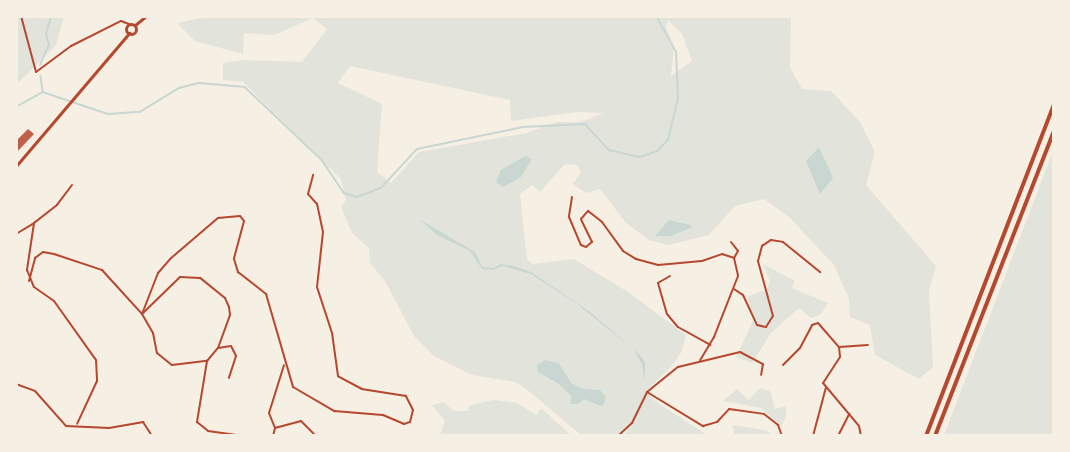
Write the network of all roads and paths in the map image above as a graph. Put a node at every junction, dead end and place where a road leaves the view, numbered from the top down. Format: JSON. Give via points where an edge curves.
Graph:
{"nodes":[{"id":1,"x":21,"y":16,"type":"edge"},
{"id":2,"x":146,"y":16,"type":"edge"},
{"id":3,"x":129,"y":24,"type":"junction"},
{"id":4,"x":135,"y":26,"type":"junction"},
{"id":5,"x":129,"y":33,"type":"junction"},
{"id":6,"x":1053,"y":104,"type":"edge"},
{"id":7,"x":1053,"y":130,"type":"edge"},
{"id":8,"x":16,"y":166,"type":"edge"},
{"id":9,"x":314,"y":175,"type":"dead end"},
{"id":10,"x":72,"y":185,"type":"dead end"},
{"id":11,"x":572,"y":197,"type":"dead end"},
{"id":12,"x":34,"y":223,"type":"junction"},
{"id":13,"x":16,"y":234,"type":"edge"},
{"id":14,"x":731,"y":242,"type":"dead end"},
{"id":15,"x":734,"y":258,"type":"junction"},
{"id":16,"x":820,"y":272,"type":"dead end"},
{"id":17,"x":670,"y":276,"type":"dead end"},
{"id":18,"x":29,"y":281,"type":"junction"},
{"id":19,"x":734,"y":289,"type":"junction"},
{"id":20,"x":142,"y":314,"type":"junction"},
{"id":21,"x":710,"y":345,"type":"junction"},
{"id":22,"x":868,"y":345,"type":"dead end"},
{"id":23,"x":839,"y":347,"type":"junction"},
{"id":24,"x":218,"y":348,"type":"junction"},
{"id":25,"x":700,"y":360,"type":"junction"},
{"id":26,"x":207,"y":361,"type":"junction"},
{"id":27,"x":285,"y":364,"type":"junction"},
{"id":28,"x":783,"y":365,"type":"dead end"},
{"id":29,"x":761,"y":375,"type":"dead end"},
{"id":30,"x":230,"y":378,"type":"dead end"},
{"id":31,"x":16,"y":384,"type":"edge"},
{"id":32,"x":826,"y":387,"type":"junction"},
{"id":33,"x":647,"y":392,"type":"junction"},
{"id":34,"x":849,"y":414,"type":"junction"},
{"id":35,"x":77,"y":424,"type":"junction"},
{"id":36,"x":275,"y":428,"type":"junction"},
{"id":37,"x":152,"y":435,"type":"edge"},
{"id":38,"x":242,"y":435,"type":"edge"},
{"id":39,"x":273,"y":435,"type":"edge"},
{"id":40,"x":316,"y":435,"type":"edge"},
{"id":41,"x":618,"y":435,"type":"edge"},
{"id":42,"x":782,"y":435,"type":"edge"},
{"id":43,"x":813,"y":435,"type":"edge"},
{"id":44,"x":838,"y":435,"type":"edge"},
{"id":45,"x":861,"y":435,"type":"edge"},
{"id":46,"x":926,"y":435,"type":"edge"},
{"id":47,"x":935,"y":435,"type":"edge"}],
"edges":[{"from":1,"to":3,"type":"street","via":[[36,72],[71,46],[121,21]]},
{"from":2,"to":4,"type":"main road"},
{"from":3,"to":4,"type":"main road"},
{"from":3,"to":5,"type":"main road"},
{"from":4,"to":5,"type":"main road","via":[[135,32]]},
{"from":5,"to":8,"type":"main road"},
{"from":6,"to":46,"type":"highway"},
{"from":7,"to":47,"type":"highway"},
{"from":9,"to":27,"type":"street","via":[[308,194],[317,204],[323,232],[317,287],[332,333],[338,376],[362,389],[406,396],[412,402],[410,422],[404,424],[383,415],[334,411],[293,387]]},
{"from":10,"to":12,"type":"street","via":[[57,205]]},
{"from":11,"to":15,"type":"street","via":[[569,217],[581,245],[586,247],[592,242],[581,219],[588,211],[602,222],[623,251],[636,259],[658,265],[702,261],[722,254]]},
{"from":12,"to":13,"type":"street"},
{"from":12,"to":18,"type":"street"},
{"from":14,"to":15,"type":"street","via":[[738,251]]},
{"from":15,"to":19,"type":"street","via":[[738,269]]},
{"from":16,"to":19,"type":"street","via":[[783,242],[771,240],[762,246],[758,261],[773,315],[766,327],[757,325],[743,294]]},
{"from":17,"to":21,"type":"street","via":[[658,283],[667,314],[678,327]]},
{"from":18,"to":20,"type":"street","via":[[35,258],[43,252],[54,254],[102,270]]},
{"from":18,"to":35,"type":"street","via":[[54,300],[96,360],[97,381]]},
{"from":19,"to":21,"type":"street"},
{"from":20,"to":24,"type":"street","via":[[180,277],[200,278],[225,298],[229,307],[230,315]]},
{"from":20,"to":26,"type":"street","via":[[153,333],[157,353],[172,365]]},
{"from":20,"to":27,"type":"street","via":[[158,273],[170,259],[218,218],[240,216],[244,221],[234,259],[238,273],[266,294],[280,333]]},
{"from":21,"to":25,"type":"street"},
{"from":22,"to":23,"type":"street"},
{"from":23,"to":28,"type":"street","via":[[818,323],[812,325],[800,348]]},
{"from":23,"to":32,"type":"street","via":[[840,357],[824,383]]},
{"from":24,"to":26,"type":"street"},
{"from":24,"to":30,"type":"street","via":[[231,346],[234,350]]},
{"from":25,"to":29,"type":"street","via":[[740,352],[763,364]]},
{"from":25,"to":33,"type":"street","via":[[664,375]]},
{"from":26,"to":38,"type":"street","via":[[197,422],[208,431]]},
{"from":27,"to":36,"type":"street","via":[[269,413]]},
{"from":31,"to":35,"type":"street","via":[[35,391],[62,424]]},
{"from":32,"to":34,"type":"street"},
{"from":32,"to":43,"type":"street"},
{"from":33,"to":41,"type":"street","via":[[632,423]]},
{"from":33,"to":42,"type":"street","via":[[703,426],[717,422],[729,409],[764,414],[778,425]]},
{"from":34,"to":44,"type":"street"},
{"from":34,"to":45,"type":"street","via":[[860,426]]},
{"from":35,"to":37,"type":"street","via":[[109,428],[143,422]]},
{"from":36,"to":39,"type":"street"},
{"from":36,"to":40,"type":"street","via":[[301,421]]}]}
